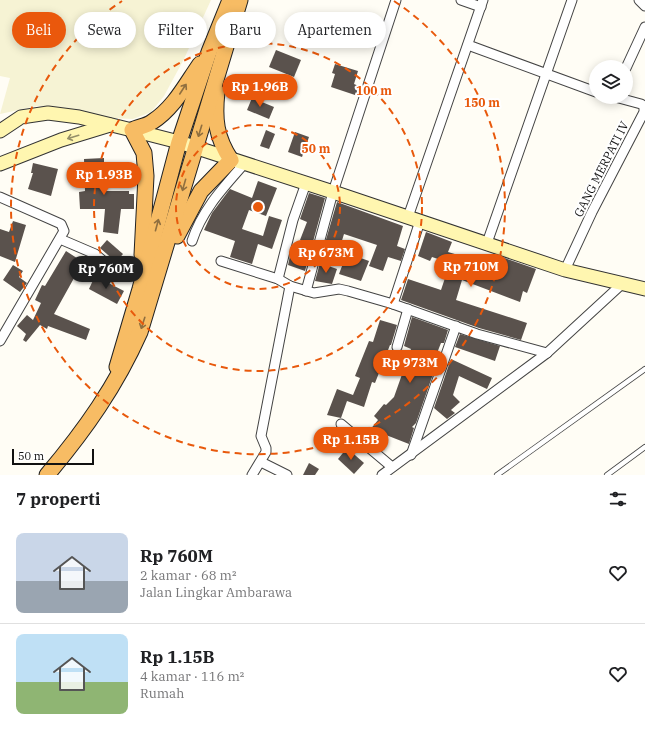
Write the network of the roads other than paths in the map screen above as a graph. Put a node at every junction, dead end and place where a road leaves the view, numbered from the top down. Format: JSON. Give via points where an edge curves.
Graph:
{"nodes":[{"id":1,"x":230,"y":0,"type":"edge"},
{"id":2,"x":240,"y":0,"type":"edge"},
{"id":3,"x":385,"y":0,"type":"edge"},
{"id":4,"x":461,"y":0,"type":"edge"},
{"id":5,"x":572,"y":0,"type":"edge"},
{"id":6,"x":639,"y":0,"type":"edge"},
{"id":7,"x":395,"y":2,"type":"edge"},
{"id":8,"x":482,"y":4,"type":"edge"},
{"id":9,"x":645,"y":6,"type":"edge"},
{"id":10,"x":645,"y":27,"type":"edge"},
{"id":11,"x":468,"y":45,"type":"junction"},
{"id":12,"x":216,"y":53,"type":"junction"},
{"id":13,"x":630,"y":60,"type":"edge"},
{"id":14,"x":546,"y":74,"type":"junction"},
{"id":15,"x":589,"y":89,"type":"edge"},
{"id":16,"x":633,"y":102,"type":"edge"},
{"id":17,"x":110,"y":125,"type":"junction"},
{"id":18,"x":132,"y":130,"type":"junction"},
{"id":19,"x":0,"y":131,"type":"edge"},
{"id":20,"x":179,"y":142,"type":"junction"},
{"id":21,"x":194,"y":148,"type":"junction"},
{"id":22,"x":238,"y":162,"type":"junction"},
{"id":23,"x":0,"y":164,"type":"edge"},
{"id":24,"x":306,"y":183,"type":"junction"},
{"id":25,"x":333,"y":192,"type":"junction"},
{"id":26,"x":0,"y":197,"type":"edge"},
{"id":27,"x":414,"y":219,"type":"junction"},
{"id":28,"x":60,"y":239,"type":"junction"},
{"id":29,"x":192,"y":241,"type":"dead end"},
{"id":30,"x":487,"y":243,"type":"junction"},
{"id":31,"x":220,"y":261,"type":"dead end"},
{"id":32,"x":565,"y":270,"type":"junction"},
{"id":33,"x":120,"y":275,"type":"dead end"},
{"id":34,"x":278,"y":279,"type":"junction"},
{"id":35,"x":622,"y":284,"type":"junction"},
{"id":36,"x":290,"y":286,"type":"junction"},
{"id":37,"x":645,"y":289,"type":"edge"},
{"id":38,"x":306,"y":291,"type":"junction"},
{"id":39,"x":146,"y":292,"type":"junction"},
{"id":40,"x":393,"y":304,"type":"junction"},
{"id":41,"x":408,"y":309,"type":"junction"},
{"id":42,"x":456,"y":326,"type":"junction"},
{"id":43,"x":0,"y":341,"type":"edge"},
{"id":44,"x":398,"y":347,"type":"dead end"},
{"id":45,"x":547,"y":353,"type":"junction"},
{"id":46,"x":645,"y":369,"type":"edge"},
{"id":47,"x":341,"y":424,"type":"dead end"},
{"id":48,"x":645,"y":447,"type":"edge"},
{"id":49,"x":411,"y":455,"type":"junction"},
{"id":50,"x":261,"y":462,"type":"junction"},
{"id":51,"x":392,"y":468,"type":"junction"},
{"id":52,"x":47,"y":475,"type":"edge"},
{"id":53,"x":252,"y":475,"type":"edge"},
{"id":54,"x":287,"y":475,"type":"edge"},
{"id":55,"x":382,"y":475,"type":"edge"},
{"id":56,"x":497,"y":475,"type":"edge"},
{"id":57,"x":607,"y":475,"type":"edge"}],
"edges":[{"from":1,"to":12,"type":"highway"},
{"from":2,"to":12,"type":"highway"},
{"from":3,"to":7,"type":"street"},
{"from":4,"to":8,"type":"street"},
{"from":5,"to":14,"type":"street"},
{"from":6,"to":9,"type":"street"},
{"from":7,"to":25,"type":"street"},
{"from":8,"to":11,"type":"street"},
{"from":10,"to":13,"type":"street"},
{"from":11,"to":14,"type":"street"},
{"from":11,"to":27,"type":"street"},
{"from":18,"to":12,"type":"highway","one_way":true,"via":[[151,123],[163,114]]},
{"from":12,"to":20,"type":"highway"},
{"from":12,"to":21,"type":"highway","one_way":true},
{"from":12,"to":22,"type":"highway","via":[[216,127],[221,145]]},
{"from":14,"to":15,"type":"street"},
{"from":14,"to":30,"type":"street"},
{"from":16,"to":32,"type":"street","name":"GANG MERPATI IV","via":[[644,106],[644,112]]},
{"from":17,"to":18,"type":"main road"},
{"from":17,"to":19,"type":"main road","via":[[48,113],[21,117]]},
{"from":17,"to":23,"type":"main road","one_way":true,"via":[[61,140]]},
{"from":18,"to":20,"type":"main road"},
{"from":18,"to":39,"type":"highway","via":[[144,153],[146,176]]},
{"from":20,"to":21,"type":"main road"},
{"from":39,"to":20,"type":"highway","one_way":true},
{"from":21,"to":22,"type":"main road"},
{"from":21,"to":39,"type":"highway","one_way":true},
{"from":22,"to":24,"type":"main road"},
{"from":22,"to":29,"type":"street","via":[[198,223]]},
{"from":22,"to":39,"type":"highway","via":[[201,191]]},
{"from":24,"to":25,"type":"main road"},
{"from":24,"to":34,"type":"street"},
{"from":25,"to":27,"type":"main road"},
{"from":25,"to":38,"type":"street"},
{"from":26,"to":28,"type":"street","via":[[60,224],[64,231]]},
{"from":27,"to":30,"type":"main road"},
{"from":27,"to":40,"type":"street"},
{"from":28,"to":33,"type":"street","via":[[95,254]]},
{"from":28,"to":43,"type":"street"},
{"from":30,"to":32,"type":"main road"},
{"from":31,"to":34,"type":"street"},
{"from":32,"to":35,"type":"main road"},
{"from":34,"to":36,"type":"street"},
{"from":35,"to":37,"type":"main road"},
{"from":35,"to":45,"type":"street"},
{"from":36,"to":38,"type":"street"},
{"from":36,"to":50,"type":"street","via":[[261,436],[266,448]]},
{"from":38,"to":40,"type":"street","via":[[321,293],[344,290]]},
{"from":39,"to":52,"type":"highway","via":[[120,354],[113,384],[99,410]]},
{"from":40,"to":41,"type":"street"},
{"from":41,"to":42,"type":"street"},
{"from":41,"to":44,"type":"street"},
{"from":42,"to":45,"type":"street"},
{"from":42,"to":49,"type":"street"},
{"from":45,"to":49,"type":"street"},
{"from":46,"to":56,"type":"lane"},
{"from":47,"to":51,"type":"street"},
{"from":48,"to":57,"type":"lane"},
{"from":49,"to":51,"type":"street"},
{"from":50,"to":53,"type":"street"},
{"from":50,"to":54,"type":"street"},
{"from":51,"to":55,"type":"street"}]}
